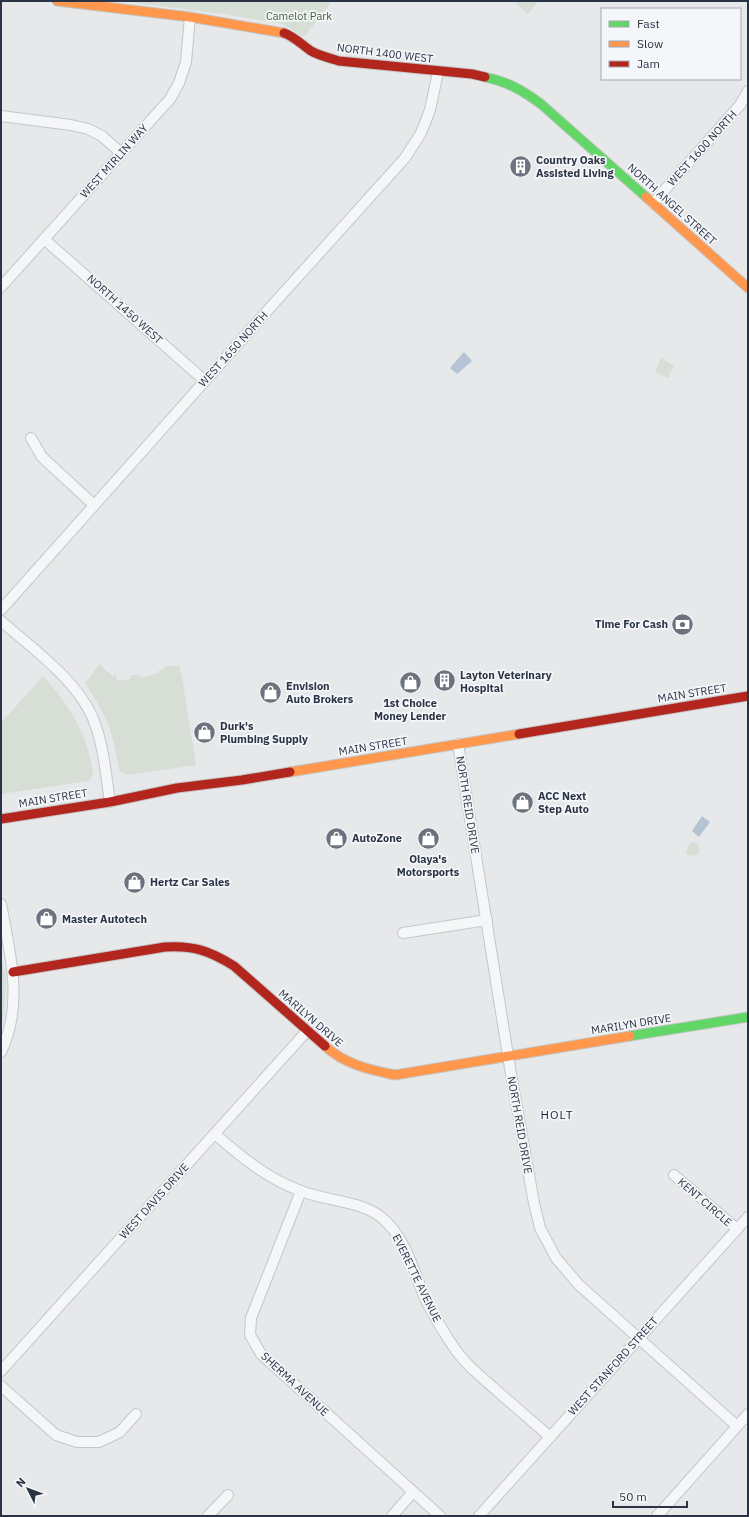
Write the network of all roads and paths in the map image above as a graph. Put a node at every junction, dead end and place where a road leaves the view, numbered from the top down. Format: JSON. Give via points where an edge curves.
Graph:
{"nodes":[{"id":1,"x":57,"y":1,"type":"edge"},
{"id":2,"x":190,"y":17,"type":"junction"},
{"id":3,"x":438,"y":72,"type":"junction"},
{"id":4,"x":524,"y":91,"type":"joint"},
{"id":5,"x":748,"y":91,"type":"edge"},
{"id":6,"x":1,"y":116,"type":"edge"},
{"id":7,"x":121,"y":153,"type":"junction"},
{"id":8,"x":653,"y":203,"type":"junction"},
{"id":9,"x":44,"y":239,"type":"junction"},
{"id":10,"x":1,"y":287,"type":"edge"},
{"id":11,"x":748,"y":288,"type":"edge"},
{"id":12,"x":205,"y":381,"type":"junction"},
{"id":13,"x":31,"y":438,"type":"dead end"},
{"id":14,"x":94,"y":504,"type":"junction"},
{"id":15,"x":1,"y":610,"type":"edge"},
{"id":16,"x":1,"y":621,"type":"edge"},
{"id":17,"x":748,"y":696,"type":"edge"},
{"id":18,"x":458,"y":744,"type":"junction"},
{"id":19,"x":110,"y":802,"type":"junction"},
{"id":20,"x":1,"y":819,"type":"edge"},
{"id":21,"x":1,"y":904,"type":"edge"},
{"id":22,"x":487,"y":920,"type":"junction"},
{"id":23,"x":403,"y":933,"type":"dead end"},
{"id":24,"x":13,"y":972,"type":"junction"},
{"id":25,"x":748,"y":1017,"type":"edge"},
{"id":26,"x":307,"y":1031,"type":"junction"},
{"id":27,"x":1,"y":1052,"type":"edge"},
{"id":28,"x":508,"y":1057,"type":"junction"},
{"id":29,"x":215,"y":1134,"type":"junction"},
{"id":30,"x":674,"y":1175,"type":"dead end"},
{"id":31,"x":301,"y":1191,"type":"junction"},
{"id":32,"x":748,"y":1217,"type":"edge"},
{"id":33,"x":737,"y":1229,"type":"junction"},
{"id":34,"x":639,"y":1337,"type":"junction"},
{"id":35,"x":1,"y":1371,"type":"edge"},
{"id":36,"x":1,"y":1386,"type":"edge"},
{"id":37,"x":136,"y":1414,"type":"dead end"},
{"id":38,"x":748,"y":1414,"type":"edge"},
{"id":39,"x":737,"y":1426,"type":"junction"},
{"id":40,"x":550,"y":1437,"type":"junction"},
{"id":41,"x":413,"y":1492,"type":"junction"},
{"id":42,"x":228,"y":1495,"type":"dead end"},
{"id":43,"x":208,"y":1516,"type":"edge"},
{"id":44,"x":392,"y":1516,"type":"edge"},
{"id":45,"x":440,"y":1516,"type":"edge"},
{"id":46,"x":479,"y":1516,"type":"edge"},
{"id":47,"x":657,"y":1516,"type":"edge"}],
"edges":[{"from":1,"to":2,"type":"street","name":"NORTH 1400 WEST"},
{"from":2,"to":3,"type":"street","name":"NORTH 1400 WEST","via":[[281,31],[311,51],[339,62]]},
{"from":2,"to":7,"type":"street","name":"WEST MIRLIN WAY","via":[[186,62],[180,83],[170,99]]},
{"from":3,"to":4,"type":"street","name":"NORTH 1400 WEST","via":[[472,74],[503,81]]},
{"from":3,"to":12,"type":"street","name":"WEST 1650 NORTH","via":[[430,110],[405,158]]},
{"from":4,"to":8,"type":"street","name":"NORTH ANGEL STREET"},
{"from":5,"to":8,"type":"street","name":"WEST 1600 NORTH","via":[[740,105]]},
{"from":6,"to":7,"type":"street","via":[[88,129],[102,136]]},
{"from":7,"to":9,"type":"street","name":"WEST MIRLIN WAY"},
{"from":8,"to":11,"type":"street","name":"NORTH ANGEL STREET"},
{"from":9,"to":10,"type":"street","name":"WEST MIRLIN WAY"},
{"from":9,"to":12,"type":"street","name":"NORTH 1450 WEST"},
{"from":12,"to":14,"type":"street","name":"WEST 1650 NORTH"},
{"from":13,"to":14,"type":"street","via":[[42,457]]},
{"from":14,"to":15,"type":"street","name":"WEST 1650 NORTH"},
{"from":16,"to":19,"type":"street","via":[[65,677],[83,700],[95,722]]},
{"from":17,"to":18,"type":"street","name":"MAIN STREET"},
{"from":18,"to":19,"type":"street","name":"MAIN STREET","via":[[242,780],[177,788]]},
{"from":18,"to":22,"type":"street","name":"NORTH REID DRIVE"},
{"from":19,"to":20,"type":"street","name":"MAIN STREET"},
{"from":21,"to":24,"type":"street"},
{"from":22,"to":23,"type":"street"},
{"from":22,"to":28,"type":"street","name":"NORTH REID DRIVE"},
{"from":24,"to":26,"type":"street","name":"MARILYN DRIVE","via":[[183,945],[220,956]]},
{"from":24,"to":27,"type":"street","via":[[14,1005],[11,1024]]},
{"from":25,"to":28,"type":"street","name":"MARILYN DRIVE"},
{"from":26,"to":28,"type":"street","name":"MARILYN DRIVE","via":[[332,1053],[350,1063],[395,1075]]},
{"from":26,"to":29,"type":"street","name":"WEST DAVIS DRIVE"},
{"from":28,"to":34,"type":"street","name":"NORTH REID DRIVE","via":[[540,1228],[556,1258],[580,1285]]},
{"from":29,"to":31,"type":"street","name":"EVERETTE AVENUE","via":[[252,1164]]},
{"from":29,"to":35,"type":"street","name":"WEST DAVIS DRIVE"},
{"from":30,"to":33,"type":"street","name":"KENT CIRCLE"},
{"from":31,"to":40,"type":"street","name":"EVERETTE AVENUE","via":[[363,1208],[381,1217],[403,1244],[425,1297],[454,1348],[474,1371]]},
{"from":31,"to":41,"type":"street","name":"SHERMA AVENUE","via":[[251,1318],[250,1335],[261,1354]]},
{"from":32,"to":33,"type":"street","name":"WEST STANFORD STREET"},
{"from":33,"to":34,"type":"street","name":"WEST STANFORD STREET"},
{"from":34,"to":39,"type":"street","name":"NORTH REID DRIVE"},
{"from":34,"to":40,"type":"street","name":"WEST STANFORD STREET"},
{"from":36,"to":37,"type":"street","via":[[56,1435],[77,1442],[99,1442],[120,1432]]},
{"from":38,"to":39,"type":"street"},
{"from":39,"to":47,"type":"street"},
{"from":40,"to":46,"type":"street","name":"WEST STANFORD STREET"},
{"from":41,"to":44,"type":"street"},
{"from":41,"to":45,"type":"street","name":"SHERMA AVENUE"},
{"from":42,"to":43,"type":"street"}]}
